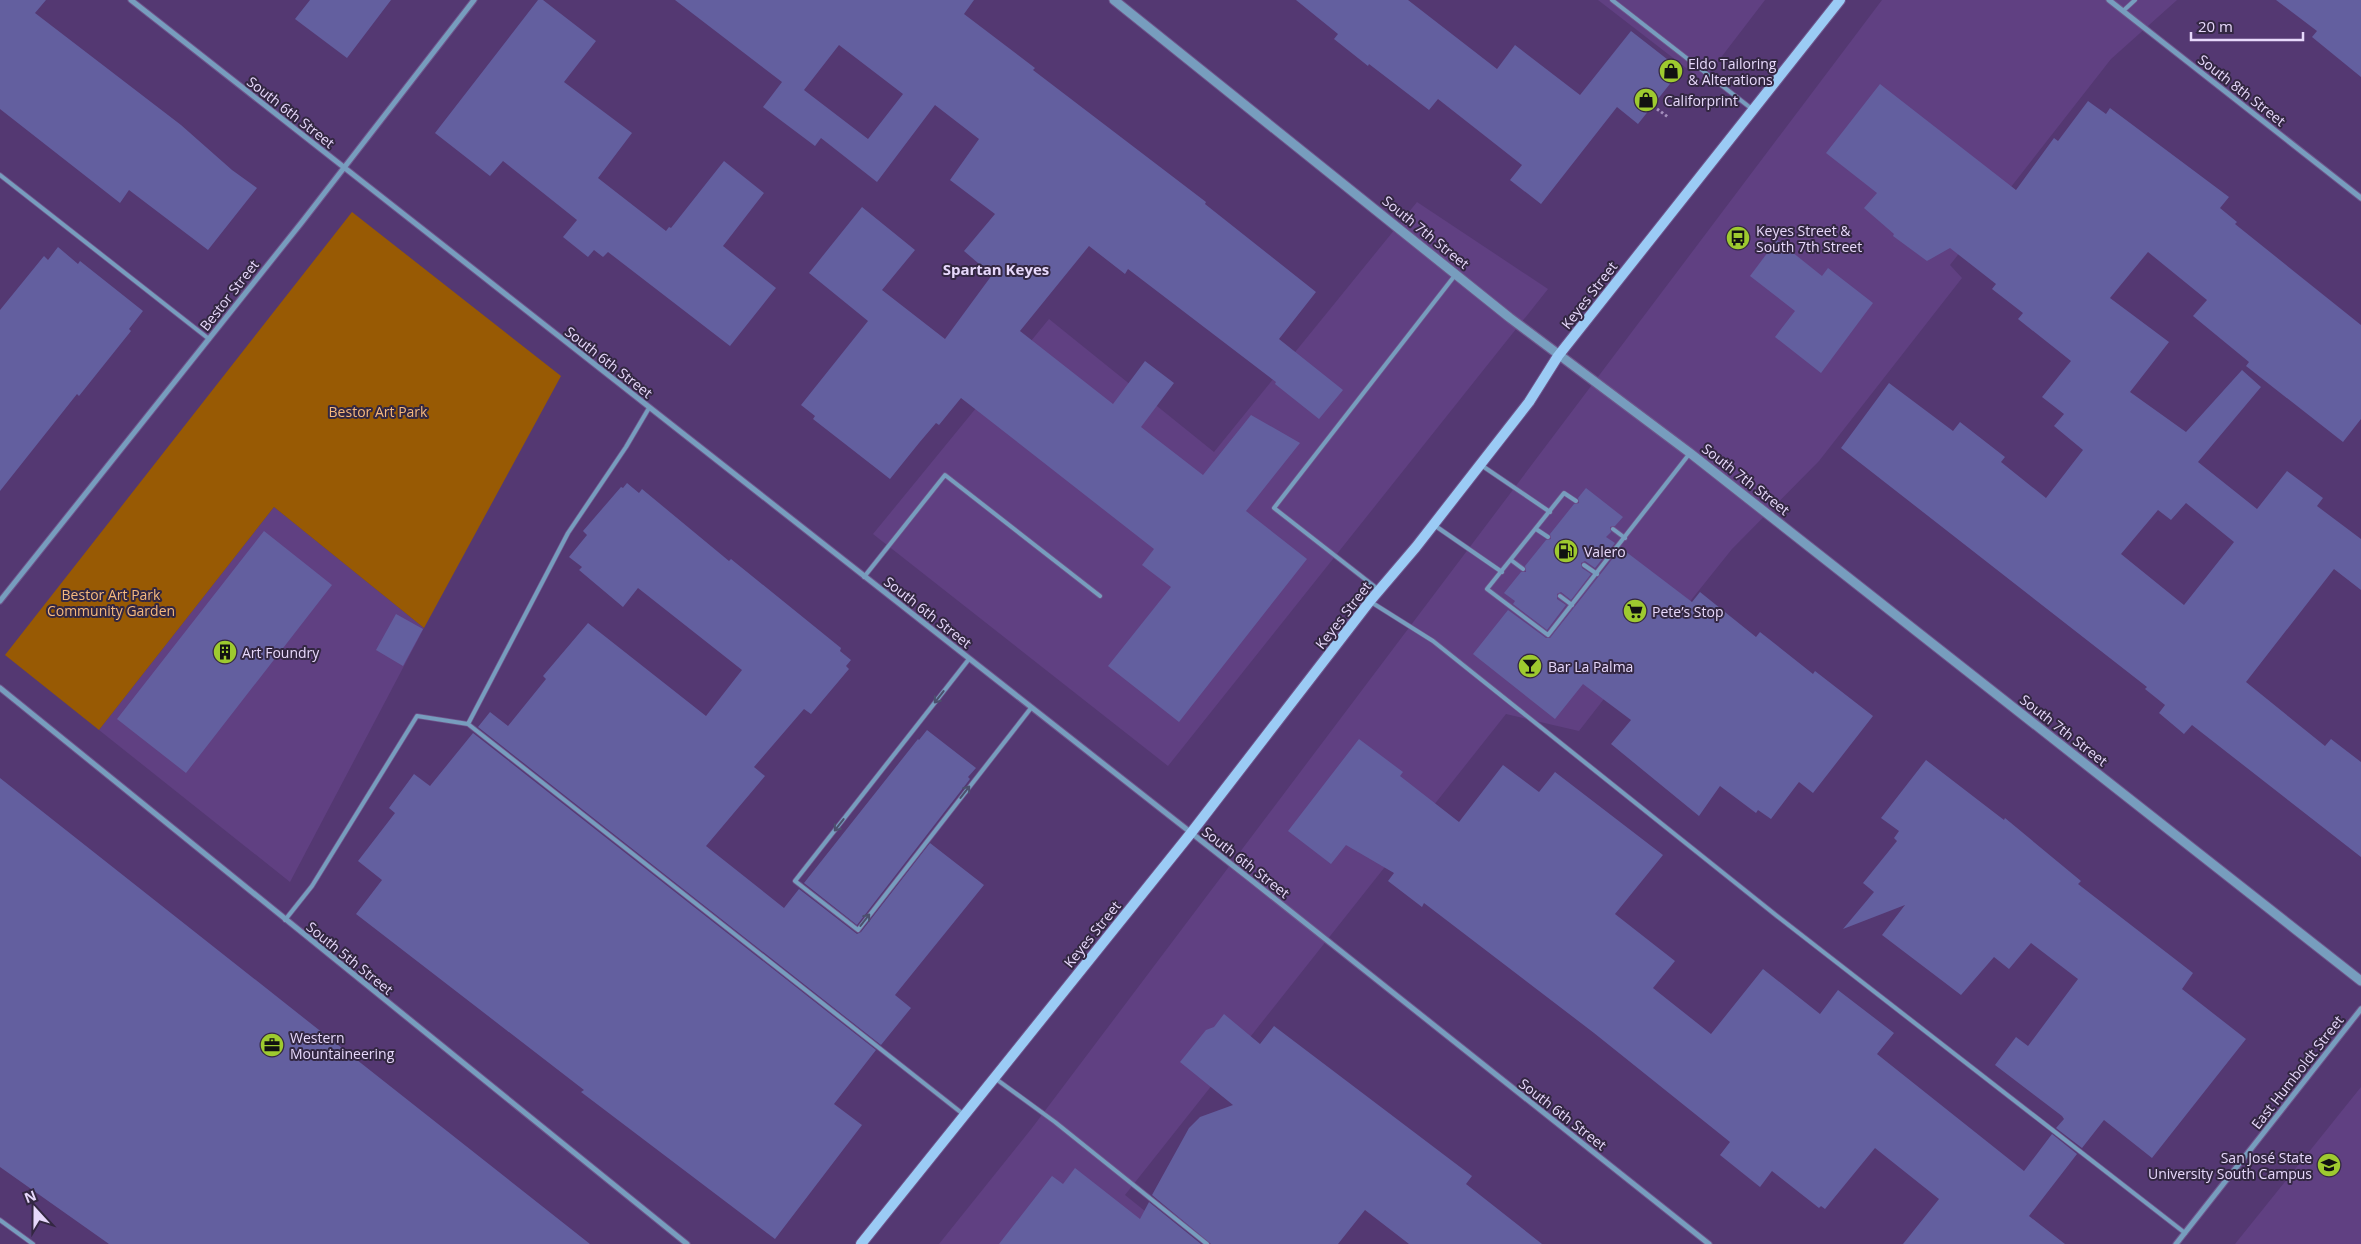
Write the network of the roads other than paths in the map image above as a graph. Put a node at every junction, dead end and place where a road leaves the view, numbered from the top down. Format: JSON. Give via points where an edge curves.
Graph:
{"nodes":[{"id":1,"x":131,"y":0,"type":"edge"},
{"id":2,"x":474,"y":0,"type":"edge"},
{"id":3,"x":1114,"y":0,"type":"edge"},
{"id":4,"x":1612,"y":0,"type":"edge"},
{"id":5,"x":1840,"y":0,"type":"edge"},
{"id":6,"x":2109,"y":0,"type":"edge"},
{"id":7,"x":2135,"y":0,"type":"edge"},
{"id":8,"x":2124,"y":11,"type":"junction"},
{"id":9,"x":1753,"y":110,"type":"junction"},
{"id":10,"x":344,"y":168,"type":"junction"},
{"id":11,"x":0,"y":175,"type":"edge"},
{"id":12,"x":2361,"y":198,"type":"edge"},
{"id":13,"x":1456,"y":274,"type":"junction"},
{"id":14,"x":209,"y":339,"type":"junction"},
{"id":15,"x":1558,"y":356,"type":"junction"},
{"id":16,"x":649,"y":408,"type":"junction"},
{"id":17,"x":1690,"y":453,"type":"junction"},
{"id":18,"x":1479,"y":464,"type":"junction"},
{"id":19,"x":1576,"y":501,"type":"dead end"},
{"id":20,"x":1550,"y":512,"type":"junction"},
{"id":21,"x":1433,"y":524,"type":"junction"},
{"id":22,"x":1536,"y":529,"type":"junction"},
{"id":23,"x":1612,"y":529,"type":"dead end"},
{"id":24,"x":1548,"y":538,"type":"dead end"},
{"id":25,"x":1625,"y":538,"type":"junction"},
{"id":26,"x":1511,"y":560,"type":"junction"},
{"id":27,"x":1584,"y":565,"type":"dead end"},
{"id":28,"x":1523,"y":569,"type":"dead end"},
{"id":29,"x":1502,"y":572,"type":"junction"},
{"id":30,"x":1597,"y":574,"type":"junction"},
{"id":31,"x":864,"y":577,"type":"junction"},
{"id":32,"x":1380,"y":590,"type":"junction"},
{"id":33,"x":1100,"y":596,"type":"dead end"},
{"id":34,"x":1560,"y":596,"type":"dead end"},
{"id":35,"x":0,"y":601,"type":"edge"},
{"id":36,"x":1370,"y":601,"type":"junction"},
{"id":37,"x":1572,"y":605,"type":"junction"},
{"id":38,"x":969,"y":659,"type":"junction"},
{"id":39,"x":0,"y":688,"type":"edge"},
{"id":40,"x":1031,"y":708,"type":"junction"},
{"id":41,"x":468,"y":724,"type":"junction"},
{"id":42,"x":1190,"y":833,"type":"junction"},
{"id":43,"x":285,"y":920,"type":"junction"},
{"id":44,"x":2361,"y":981,"type":"edge"},
{"id":45,"x":2361,"y":1009,"type":"edge"},
{"id":46,"x":994,"y":1078,"type":"junction"},
{"id":47,"x":964,"y":1115,"type":"junction"},
{"id":48,"x":0,"y":1220,"type":"edge"},
{"id":49,"x":2185,"y":1233,"type":"junction"},
{"id":50,"x":33,"y":1244,"type":"edge"},
{"id":51,"x":687,"y":1244,"type":"edge"},
{"id":52,"x":861,"y":1244,"type":"edge"},
{"id":53,"x":1207,"y":1244,"type":"edge"},
{"id":54,"x":1709,"y":1244,"type":"edge"},
{"id":55,"x":2176,"y":1244,"type":"edge"}],
"edges":[{"from":1,"to":10,"type":"street","name":"South 6th Street"},
{"from":2,"to":10,"type":"street","name":"Bestor Street"},
{"from":3,"to":13,"type":"street","name":"South 7th Street"},
{"from":4,"to":9,"type":"lane"},
{"from":5,"to":9,"type":"main road","name":"Keyes Street"},
{"from":6,"to":8,"type":"street","name":"South 8th Street"},
{"from":7,"to":8,"type":"lane"},
{"from":8,"to":12,"type":"street","name":"South 8th Street"},
{"from":9,"to":15,"type":"main road","name":"Keyes Street"},
{"from":10,"to":14,"type":"street","name":"Bestor Street"},
{"from":10,"to":16,"type":"street","name":"South 6th Street"},
{"from":11,"to":14,"type":"lane"},
{"from":13,"to":15,"type":"street","name":"South 7th Street"},
{"from":13,"to":32,"type":"lane","via":[[1274,508]]},
{"from":14,"to":35,"type":"street","name":"Bestor Street"},
{"from":15,"to":17,"type":"street","name":"South 7th Street"},
{"from":15,"to":18,"type":"main road","name":"Keyes Street","via":[[1529,402]]},
{"from":16,"to":31,"type":"street","name":"South 6th Street"},
{"from":16,"to":41,"type":"lane","via":[[568,534]]},
{"from":17,"to":25,"type":"lane"},
{"from":17,"to":44,"type":"street","name":"South 7th Street"},
{"from":18,"to":20,"type":"lane"},
{"from":18,"to":21,"type":"main road","name":"Keyes Street"},
{"from":19,"to":20,"type":"lane","via":[[1564,493]]},
{"from":20,"to":22,"type":"lane"},
{"from":21,"to":29,"type":"lane"},
{"from":21,"to":32,"type":"main road","name":"Keyes Street"},
{"from":22,"to":24,"type":"lane"},
{"from":22,"to":26,"type":"lane"},
{"from":23,"to":25,"type":"lane"},
{"from":25,"to":30,"type":"lane"},
{"from":26,"to":28,"type":"lane"},
{"from":26,"to":29,"type":"lane"},
{"from":27,"to":30,"type":"lane"},
{"from":29,"to":37,"type":"lane","via":[[1487,589],[1548,634]]},
{"from":30,"to":37,"type":"lane"},
{"from":31,"to":33,"type":"lane","via":[[945,475]]},
{"from":31,"to":38,"type":"street","name":"South 6th Street"},
{"from":32,"to":36,"type":"main road","name":"Keyes Street"},
{"from":34,"to":37,"type":"lane"},
{"from":36,"to":42,"type":"main road","name":"Keyes Street"},
{"from":36,"to":49,"type":"lane","via":[[1433,641],[1777,916]]},
{"from":38,"to":40,"type":"street","name":"South 6th Street"},
{"from":38,"to":40,"type":"lane","one_way":true,"via":[[795,881],[858,930]]},
{"from":39,"to":43,"type":"street","name":"South 5th Street"},
{"from":40,"to":42,"type":"street","name":"South 6th Street"},
{"from":41,"to":43,"type":"lane","via":[[417,716],[312,886]]},
{"from":41,"to":47,"type":"lane"},
{"from":42,"to":46,"type":"main road","name":"Keyes Street"},
{"from":42,"to":54,"type":"street","name":"South 6th Street"},
{"from":43,"to":51,"type":"street","name":"South 5th Street"},
{"from":45,"to":49,"type":"street","name":"East Humboldt Street"},
{"from":46,"to":47,"type":"main road","name":"Keyes Street"},
{"from":46,"to":53,"type":"lane","via":[[1055,1122]]},
{"from":47,"to":52,"type":"main road","name":"Keyes Street"},
{"from":48,"to":50,"type":"lane"},
{"from":49,"to":55,"type":"street","name":"East Humboldt Street"}]}
